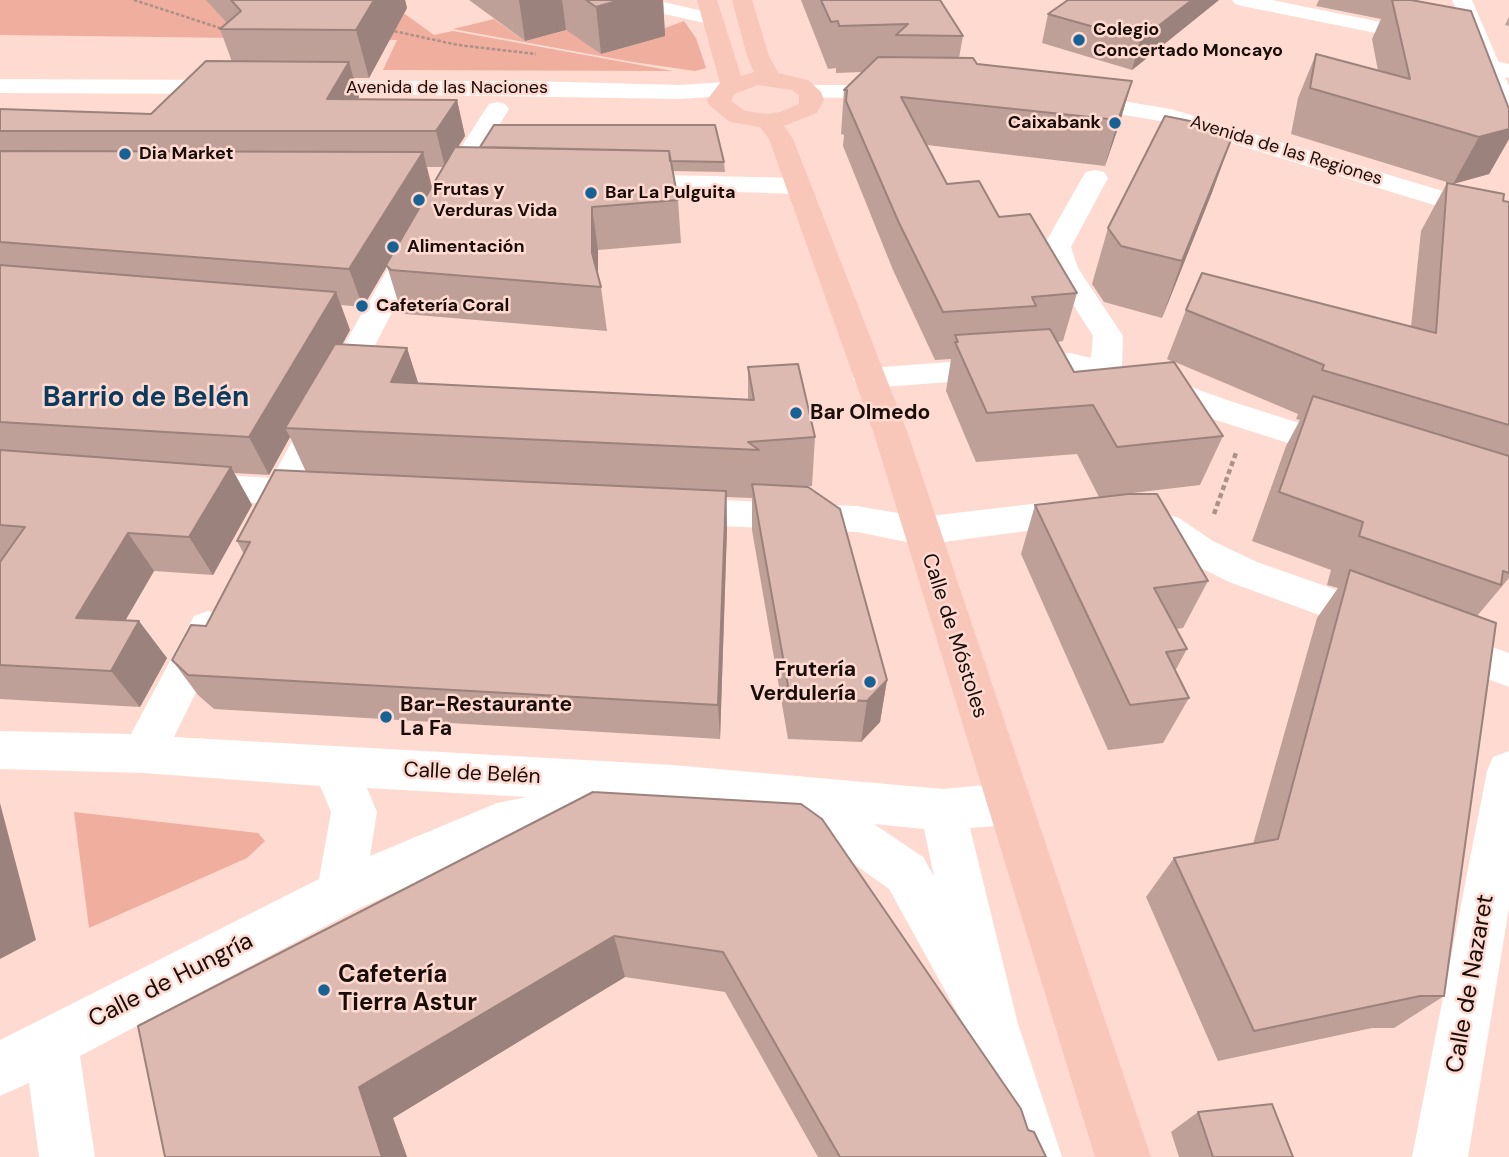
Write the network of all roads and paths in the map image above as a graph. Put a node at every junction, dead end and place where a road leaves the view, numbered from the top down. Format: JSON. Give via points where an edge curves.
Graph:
{"nodes":[{"id":1,"x":134,"y":0,"type":"edge"},
{"id":2,"x":627,"y":0,"type":"edge"},
{"id":3,"x":742,"y":0,"type":"edge"},
{"id":4,"x":1242,"y":0,"type":"edge"},
{"id":5,"x":1462,"y":0,"type":"edge"},
{"id":6,"x":710,"y":10,"type":"edge"},
{"id":7,"x":233,"y":30,"type":"edge"},
{"id":8,"x":389,"y":30,"type":"dead end"},
{"id":9,"x":547,"y":55,"type":"dead end"},
{"id":10,"x":1479,"y":56,"type":"edge"},
{"id":11,"x":769,"y":78,"type":"junction"},
{"id":12,"x":0,"y":86,"type":"edge"},
{"id":13,"x":809,"y":92,"type":"junction"},
{"id":14,"x":726,"y":93,"type":"junction"},
{"id":15,"x":916,"y":93,"type":"edge"},
{"id":16,"x":1048,"y":97,"type":"edge"},
{"id":17,"x":0,"y":107,"type":"edge"},
{"id":18,"x":35,"y":109,"type":"edge"},
{"id":19,"x":61,"y":109,"type":"edge"},
{"id":20,"x":497,"y":109,"type":"junction"},
{"id":21,"x":1509,"y":120,"type":"edge"},
{"id":22,"x":768,"y":121,"type":"junction"},
{"id":23,"x":1095,"y":178,"type":"dead end"},
{"id":24,"x":595,"y":181,"type":"edge"},
{"id":25,"x":799,"y":186,"type":"junction"},
{"id":26,"x":1509,"y":220,"type":"edge"},
{"id":27,"x":1106,"y":371,"type":"junction"},
{"id":28,"x":869,"y":378,"type":"junction"},
{"id":29,"x":1248,"y":418,"type":"junction"},
{"id":30,"x":1368,"y":457,"type":"edge"},
{"id":31,"x":161,"y":484,"type":"edge"},
{"id":32,"x":282,"y":492,"type":"junction"},
{"id":33,"x":344,"y":496,"type":"edge"},
{"id":34,"x":635,"y":509,"type":"edge"},
{"id":35,"x":939,"y":529,"type":"junction"},
{"id":36,"x":258,"y":536,"type":"edge"},
{"id":37,"x":1200,"y":551,"type":"junction"},
{"id":38,"x":225,"y":596,"type":"edge"},
{"id":39,"x":1509,"y":670,"type":"edge"},
{"id":40,"x":0,"y":750,"type":"edge"},
{"id":41,"x":143,"y":754,"type":"junction"},
{"id":42,"x":335,"y":767,"type":"junction"},
{"id":43,"x":1509,"y":771,"type":"edge"},
{"id":44,"x":1007,"y":804,"type":"junction"},
{"id":45,"x":943,"y":810,"type":"junction"},
{"id":46,"x":341,"y":892,"type":"junction"},
{"id":47,"x":992,"y":1024,"type":"junction"},
{"id":48,"x":51,"y":1043,"type":"junction"},
{"id":49,"x":0,"y":1069,"type":"edge"},
{"id":50,"x":67,"y":1157,"type":"edge"},
{"id":51,"x":1034,"y":1157,"type":"edge"},
{"id":52,"x":1123,"y":1157,"type":"edge"},
{"id":53,"x":1440,"y":1157,"type":"edge"}],
"edges":[{"from":1,"to":7,"type":"path"},
{"from":2,"to":6,"type":"street"},
{"from":3,"to":11,"type":"main road"},
{"from":4,"to":10,"type":"street"},
{"from":5,"to":10,"type":"street"},
{"from":6,"to":14,"type":"main road"},
{"from":8,"to":9,"type":"path","via":[[458,45]]},
{"from":10,"to":21,"type":"street"},
{"from":11,"to":13,"type":"main road","via":[[800,85]]},
{"from":11,"to":14,"type":"main road"},
{"from":12,"to":19,"type":"street","via":[[249,97]]},
{"from":13,"to":15,"type":"street"},
{"from":13,"to":22,"type":"main road","via":[[809,108],[785,120]]},
{"from":14,"to":20,"type":"street","name":"Avenida de las Naciones"},
{"from":14,"to":20,"type":"street","name":"Avenida de las Naciones","via":[[527,88],[289,97]]},
{"from":14,"to":22,"type":"main road","via":[[738,117]]},
{"from":16,"to":26,"type":"street","name":"Avenida de las Regiones","via":[[1163,114]]},
{"from":17,"to":18,"type":"street"},
{"from":20,"to":32,"type":"street","via":[[358,319]]},
{"from":22,"to":25,"type":"main road","name":"Calle de Móstoles","via":[[781,139]]},
{"from":23,"to":27,"type":"street","via":[[1057,247],[1064,268],[1108,336]]},
{"from":24,"to":25,"type":"street"},
{"from":25,"to":28,"type":"main road","name":"Calle de Móstoles"},
{"from":27,"to":28,"type":"street","via":[[1071,363]]},
{"from":27,"to":29,"type":"street"},
{"from":28,"to":35,"type":"main road","name":"Calle de Móstoles","via":[[891,434]]},
{"from":29,"to":30,"type":"street"},
{"from":29,"to":37,"type":"path"},
{"from":31,"to":32,"type":"street"},
{"from":32,"to":33,"type":"street"},
{"from":32,"to":36,"type":"street"},
{"from":34,"to":35,"type":"street","via":[[857,519]]},
{"from":35,"to":37,"type":"street","via":[[1049,515],[1104,526],[1166,528]]},
{"from":35,"to":44,"type":"main road","name":"Calle de Móstoles"},
{"from":37,"to":39,"type":"street","via":[[1244,572]]},
{"from":38,"to":41,"type":"street"},
{"from":40,"to":41,"type":"street","name":"Calle de Belén"},
{"from":41,"to":42,"type":"street","name":"Calle de Belén"},
{"from":42,"to":45,"type":"street","name":"Calle de Belén","via":[[673,785]]},
{"from":42,"to":46,"type":"street","via":[[354,812]]},
{"from":43,"to":53,"type":"street","name":"Calle de Nazaret"},
{"from":44,"to":45,"type":"street","name":"Calle de Belén"},
{"from":44,"to":52,"type":"main road","name":"Calle de Móstoles"},
{"from":45,"to":47,"type":"street"},
{"from":46,"to":47,"type":"street","name":"Calle de Hungría","via":[[497,824],[560,812],[818,828],[849,834],[906,873]]},
{"from":46,"to":48,"type":"street","name":"Calle de Hungría"},
{"from":47,"to":51,"type":"street"},
{"from":48,"to":49,"type":"street","name":"Calle de Hungría"},
{"from":48,"to":50,"type":"street"}]}
